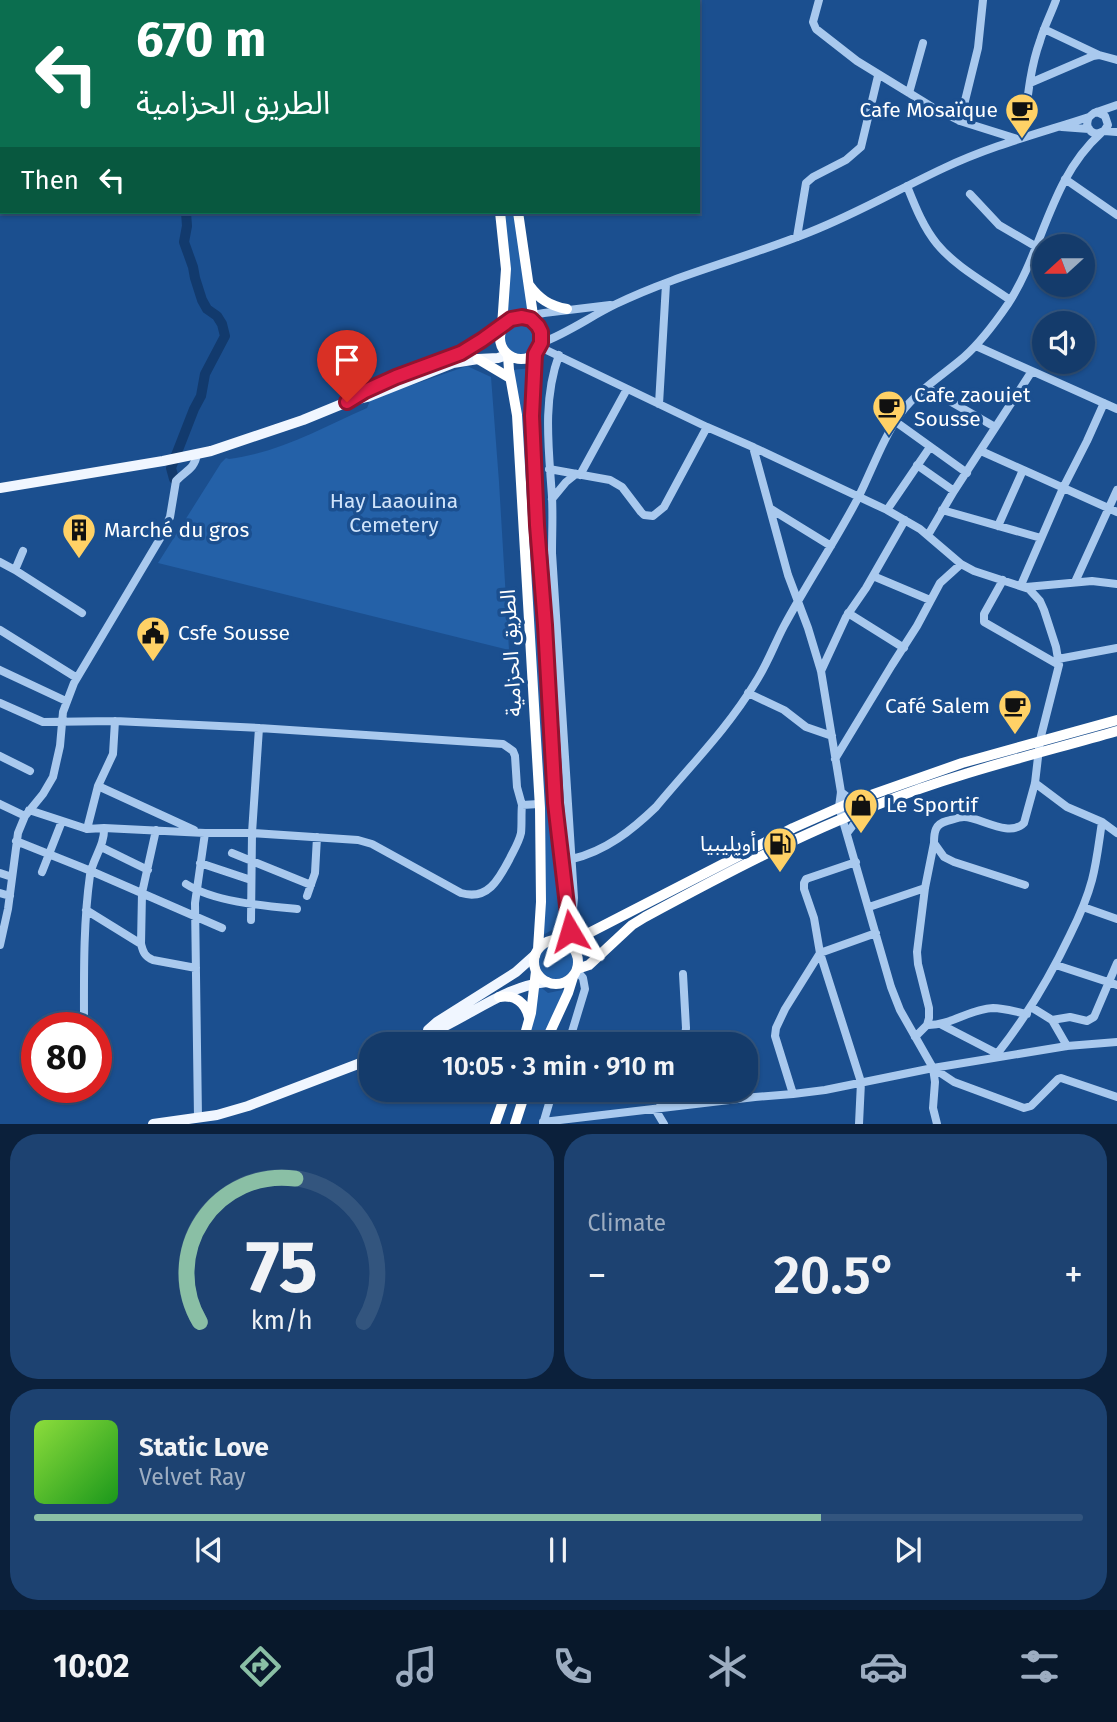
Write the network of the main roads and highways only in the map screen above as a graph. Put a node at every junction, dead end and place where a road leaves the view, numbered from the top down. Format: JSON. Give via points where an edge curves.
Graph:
{"nodes":[{"id":1,"x":500,"y":214,"type":"edge"},
{"id":2,"x":518,"y":214,"type":"edge"},
{"id":3,"x":528,"y":283,"type":"junction"},
{"id":4,"x":567,"y":309,"type":"road end"},
{"id":5,"x":534,"y":318,"type":"junction"},
{"id":6,"x":502,"y":326,"type":"junction"},
{"id":7,"x":539,"y":348,"type":"junction"},
{"id":8,"x":508,"y":355,"type":"junction"},
{"id":9,"x":478,"y":359,"type":"junction"},
{"id":10,"x":510,"y":378,"type":"junction"},
{"id":11,"x":347,"y":402,"type":"junction"},
{"id":12,"x":0,"y":488,"type":"edge"},
{"id":13,"x":1117,"y":720,"type":"edge"},
{"id":14,"x":1117,"y":732,"type":"edge"},
{"id":15,"x":1039,"y":746,"type":"junction"},
{"id":16,"x":841,"y":812,"type":"junction"},
{"id":17,"x":568,"y":916,"type":"junction"},
{"id":18,"x":595,"y":930,"type":"junction"},
{"id":19,"x":569,"y":944,"type":"junction"},
{"id":20,"x":537,"y":952,"type":"junction"},
{"id":21,"x":536,"y":971,"type":"junction"},
{"id":22,"x":575,"y":972,"type":"junction"},
{"id":23,"x":547,"y":982,"type":"junction"},
{"id":24,"x":534,"y":984,"type":"junction"},
{"id":25,"x":499,"y":997,"type":"junction"},
{"id":26,"x":529,"y":1020,"type":"junction"},
{"id":27,"x":425,"y":1032,"type":"edge"},
{"id":28,"x":429,"y":1032,"type":"edge"},
{"id":29,"x":526,"y":1032,"type":"edge"},
{"id":30,"x":550,"y":1032,"type":"edge"},
{"id":31,"x":359,"y":1064,"type":"edge"},
{"id":32,"x":503,"y":1102,"type":"edge"},
{"id":33,"x":522,"y":1102,"type":"edge"},
{"id":34,"x":216,"y":1119,"type":"edge"},
{"id":35,"x":153,"y":1124,"type":"edge"},
{"id":36,"x":495,"y":1124,"type":"edge"},
{"id":37,"x":514,"y":1124,"type":"edge"}],
"edges":[{"from":1,"to":6,"type":"highway","name":"الطريق الحزامية","via":[[506,269]]},
{"from":2,"to":3,"type":"highway","name":"الطريق الحزامية"},
{"from":3,"to":4,"type":"highway","via":[[540,298]]},
{"from":3,"to":5,"type":"highway","name":"الطريق الحزامية"},
{"from":5,"to":6,"type":"highway","via":[[511,319]]},
{"from":5,"to":7,"type":"highway","name":"الطريق الحزامية","via":[[541,332]]},
{"from":6,"to":8,"type":"highway","name":"الطريق الحزامية","via":[[500,343]]},
{"from":6,"to":11,"type":"main road","via":[[461,353],[396,377]]},
{"from":7,"to":8,"type":"highway","via":[[530,358]]},
{"from":7,"to":17,"type":"highway","name":"الطريق الحزامية","via":[[532,416],[537,525],[555,803]]},
{"from":8,"to":9,"type":"main road"},
{"from":8,"to":10,"type":"highway","name":"الطريق الحزامية"},
{"from":9,"to":10,"type":"highway"},
{"from":9,"to":11,"type":"main road","via":[[453,363]]},
{"from":10,"to":20,"type":"highway","name":"الطريق الحزامية","via":[[539,804]]},
{"from":11,"to":12,"type":"main road","via":[[194,455]]},
{"from":13,"to":15,"type":"highway"},
{"from":14,"to":15,"type":"highway"},
{"from":15,"to":16,"type":"highway","via":[[859,812]]},
{"from":15,"to":16,"type":"highway","via":[[962,763],[854,801]]},
{"from":16,"to":18,"type":"highway","via":[[793,828]]},
{"from":16,"to":22,"type":"highway","via":[[645,917]]},
{"from":17,"to":18,"type":"highway","via":[[580,929]]},
{"from":17,"to":19,"type":"highway","name":"الطريق الحزامية"},
{"from":18,"to":19,"type":"highway"},
{"from":19,"to":20,"type":"highway","via":[[555,940]]},
{"from":19,"to":22,"type":"highway","via":[[576,953]]},
{"from":20,"to":21,"type":"highway"},
{"from":20,"to":27,"type":"main road","via":[[516,972]]},
{"from":21,"to":23,"type":"highway"},
{"from":21,"to":24,"type":"highway"},
{"from":22,"to":23,"type":"highway","via":[[561,983]]},
{"from":22,"to":30,"type":"highway"},
{"from":23,"to":24,"type":"main road"},
{"from":24,"to":25,"type":"main road"},
{"from":24,"to":26,"type":"highway"},
{"from":25,"to":26,"type":"highway","via":[[520,1001]]},
{"from":25,"to":28,"type":"main road"},
{"from":26,"to":29,"type":"highway"},
{"from":31,"to":34,"type":"main road"},
{"from":32,"to":36,"type":"highway"},
{"from":33,"to":37,"type":"highway"},
{"from":34,"to":35,"type":"main road"}]}
